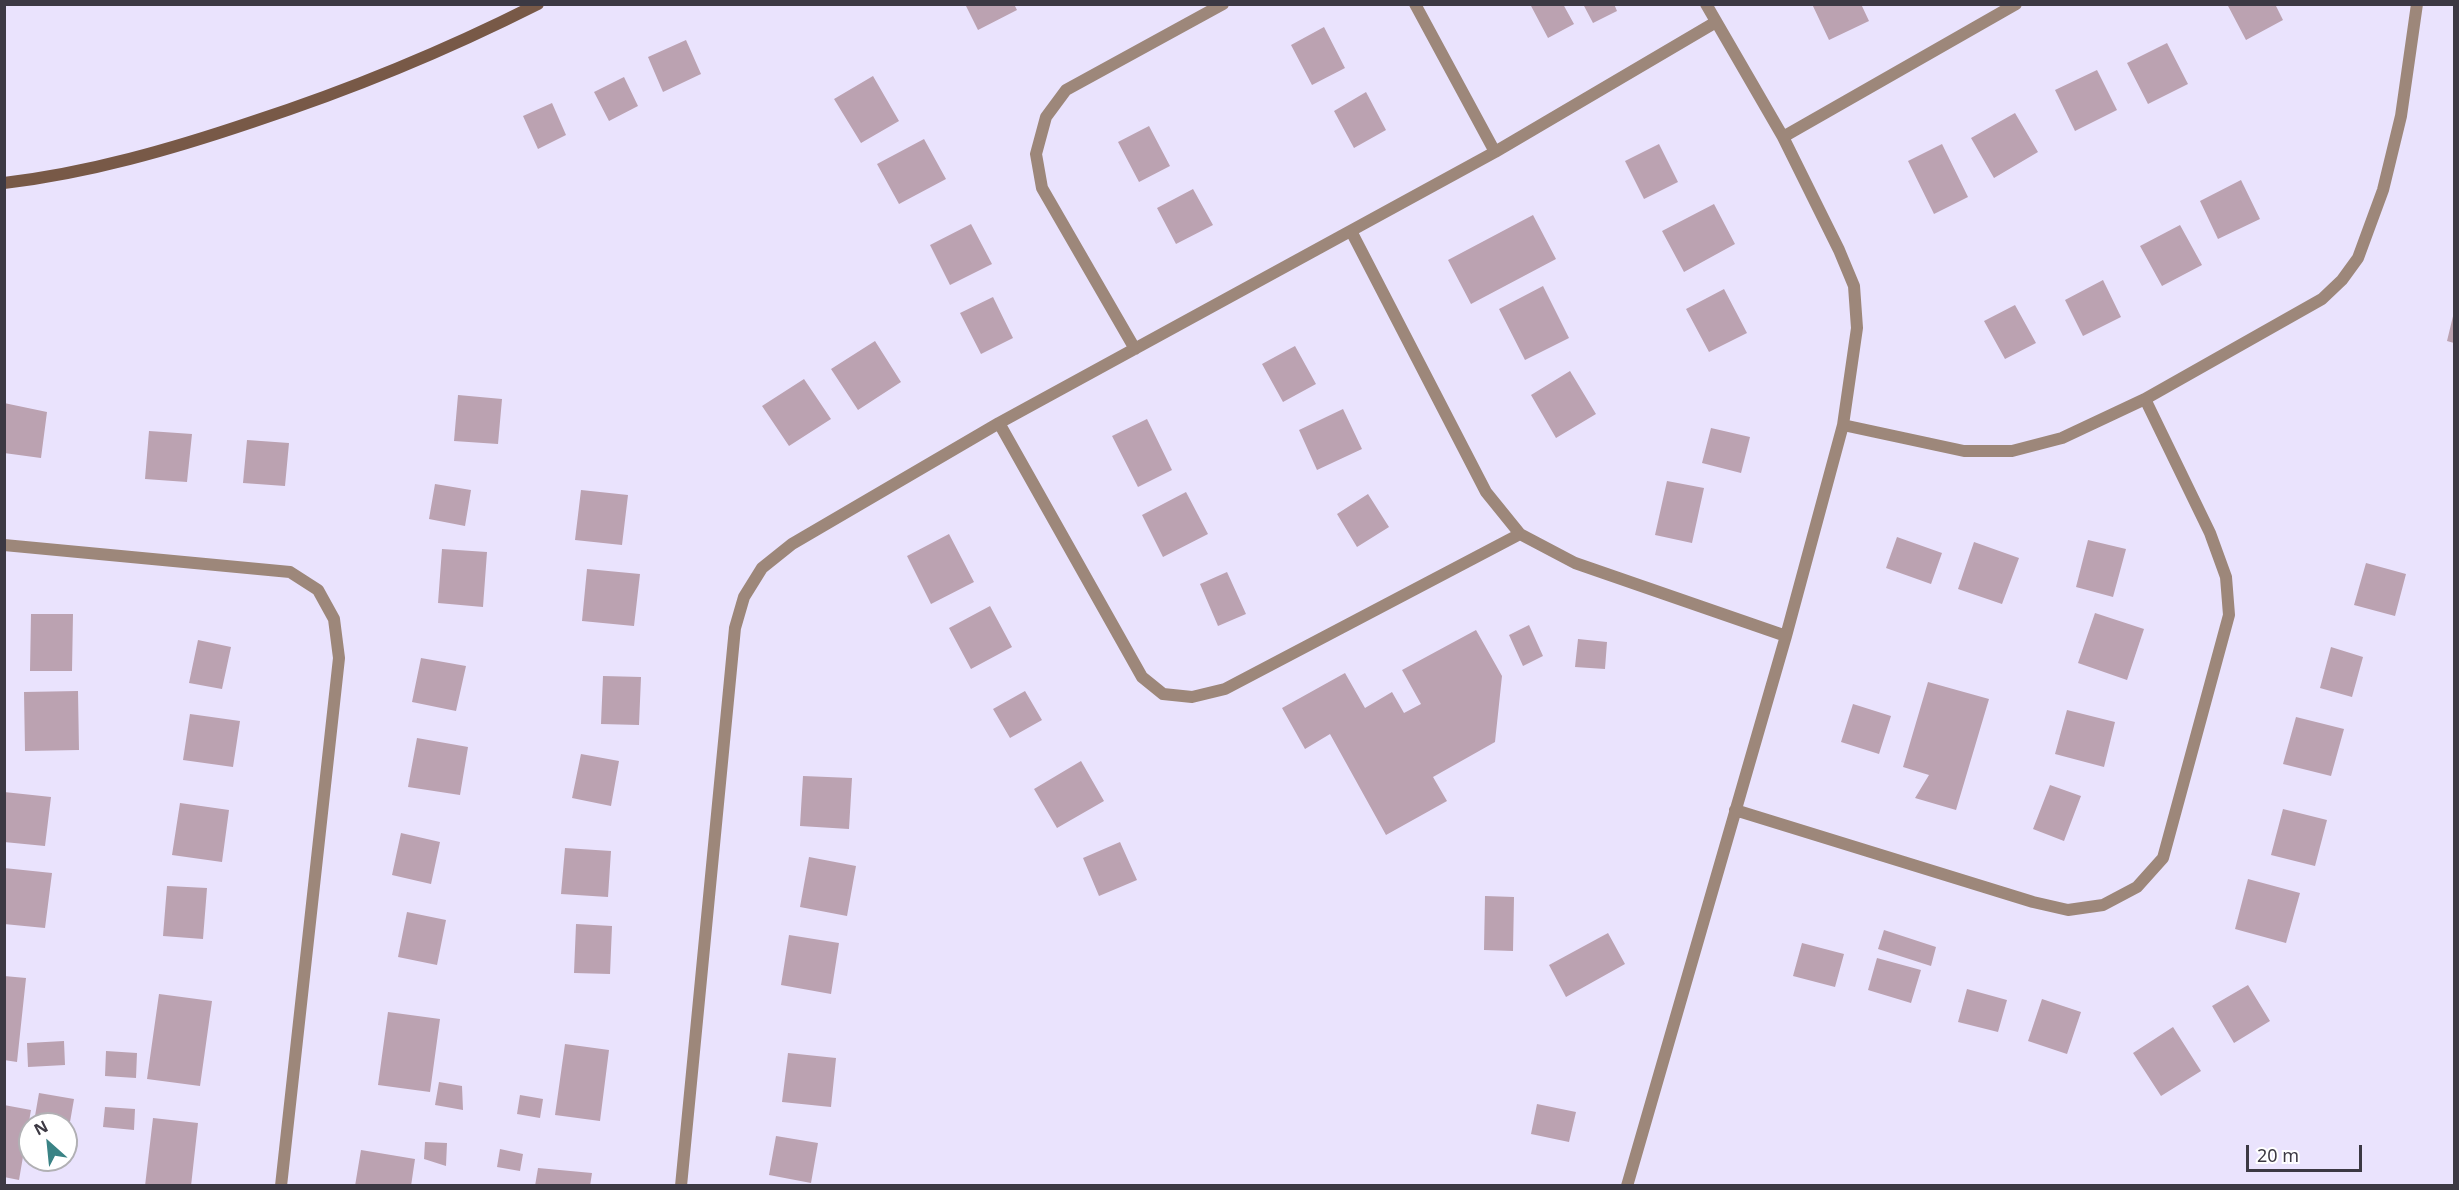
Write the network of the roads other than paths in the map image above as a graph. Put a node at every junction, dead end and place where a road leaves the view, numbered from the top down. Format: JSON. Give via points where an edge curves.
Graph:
{"nodes":[{"id":1,"x":538,"y":4,"type":"edge"},
{"id":2,"x":1222,"y":4,"type":"edge"},
{"id":3,"x":1415,"y":4,"type":"edge"},
{"id":4,"x":1706,"y":4,"type":"edge"},
{"id":5,"x":2016,"y":4,"type":"edge"},
{"id":6,"x":2417,"y":4,"type":"edge"},
{"id":7,"x":1716,"y":22,"type":"junction"},
{"id":8,"x":1783,"y":137,"type":"junction"},
{"id":9,"x":1495,"y":152,"type":"junction"},
{"id":10,"x":4,"y":183,"type":"edge"},
{"id":11,"x":1351,"y":231,"type":"junction"},
{"id":12,"x":1135,"y":349,"type":"junction"},
{"id":13,"x":2145,"y":399,"type":"junction"},
{"id":14,"x":999,"y":423,"type":"junction"},
{"id":15,"x":1844,"y":425,"type":"junction"},
{"id":16,"x":1520,"y":534,"type":"junction"},
{"id":17,"x":4,"y":545,"type":"edge"},
{"id":18,"x":1786,"y":636,"type":"junction"},
{"id":19,"x":1736,"y":810,"type":"junction"},
{"id":20,"x":281,"y":1185,"type":"edge"},
{"id":21,"x":681,"y":1185,"type":"edge"},
{"id":22,"x":1627,"y":1185,"type":"edge"}],
"edges":[{"from":1,"to":10,"type":"main road","via":[[464,42],[178,147]]},
{"from":2,"to":12,"type":"street","via":[[1066,90],[1046,117],[1036,154],[1042,188]]},
{"from":3,"to":9,"type":"street"},
{"from":4,"to":7,"type":"street"},
{"from":5,"to":8,"type":"street"},
{"from":6,"to":13,"type":"street","via":[[2401,116],[2384,190],[2358,258],[2322,299]]},
{"from":7,"to":8,"type":"street"},
{"from":7,"to":9,"type":"street"},
{"from":8,"to":15,"type":"street","via":[[1854,286],[1857,328]]},
{"from":9,"to":11,"type":"street"},
{"from":11,"to":12,"type":"street"},
{"from":11,"to":16,"type":"street","via":[[1486,492]]},
{"from":12,"to":14,"type":"street"},
{"from":13,"to":15,"type":"street","via":[[2062,438],[2012,451],[1964,451]]},
{"from":13,"to":19,"type":"street","via":[[2210,533],[2226,577],[2229,615],[2163,858],[2137,887],[2103,905],[2068,910]]},
{"from":14,"to":16,"type":"street","via":[[1142,676],[1163,694],[1192,697],[1225,689]]},
{"from":14,"to":21,"type":"street","via":[[792,544],[762,568],[744,597],[735,628]]},
{"from":15,"to":18,"type":"street"},
{"from":16,"to":18,"type":"street","via":[[1575,563]]},
{"from":17,"to":20,"type":"street","via":[[290,572],[318,590],[334,619],[339,658]]},
{"from":18,"to":19,"type":"street"},
{"from":19,"to":22,"type":"street"}]}
